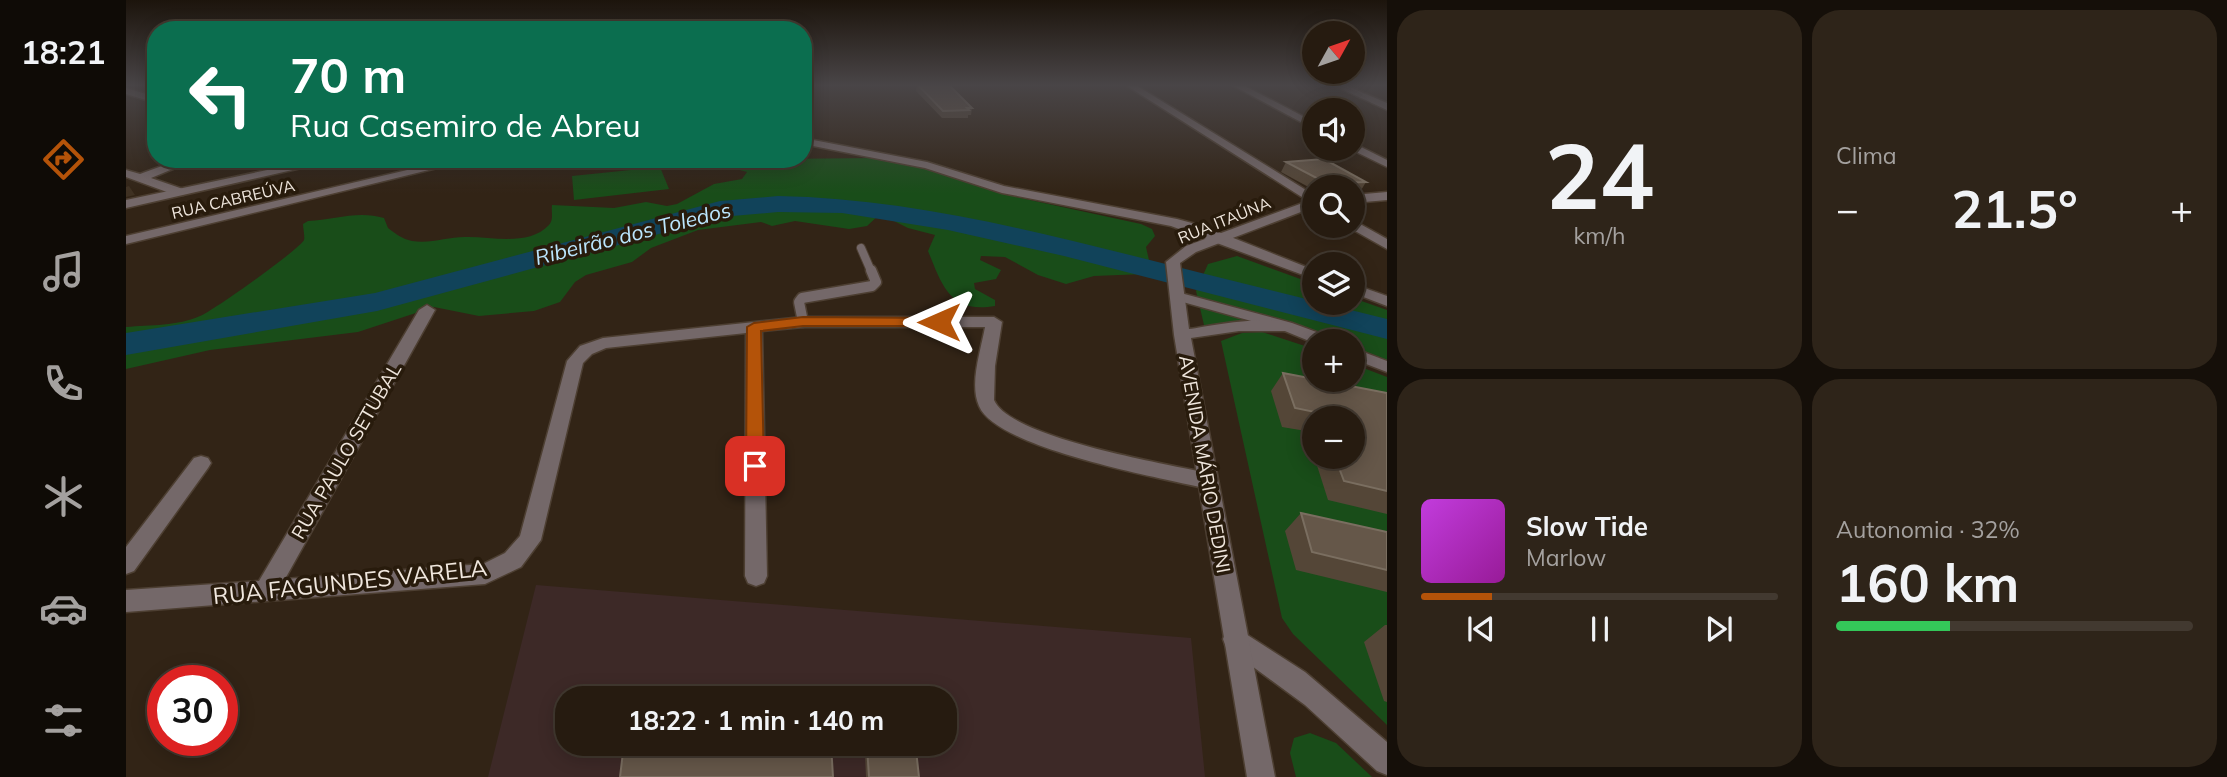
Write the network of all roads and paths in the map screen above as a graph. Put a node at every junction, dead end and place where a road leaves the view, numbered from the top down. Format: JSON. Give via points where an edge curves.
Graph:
{"nodes":[{"id":1,"x":1186,"y":120,"type":"edge"},
{"id":2,"x":812,"y":143,"type":"edge"},
{"id":3,"x":1365,"y":152,"type":"edge"},
{"id":4,"x":1387,"y":164,"type":"edge"},
{"id":5,"x":168,"y":168,"type":"edge"},
{"id":6,"x":293,"y":168,"type":"edge"},
{"id":7,"x":431,"y":168,"type":"edge"},
{"id":8,"x":126,"y":173,"type":"edge"},
{"id":9,"x":141,"y":178,"type":"junction"},
{"id":10,"x":179,"y":192,"type":"junction"},
{"id":11,"x":1302,"y":193,"type":"edge"},
{"id":12,"x":1387,"y":196,"type":"edge"},
{"id":13,"x":1365,"y":198,"type":"edge"},
{"id":14,"x":126,"y":204,"type":"edge"},
{"id":15,"x":1302,"y":206,"type":"edge"},
{"id":16,"x":1365,"y":231,"type":"edge"},
{"id":17,"x":1222,"y":238,"type":"junction"},
{"id":18,"x":126,"y":240,"type":"edge"},
{"id":19,"x":1387,"y":245,"type":"edge"},
{"id":20,"x":861,"y":248,"type":"dead end"},
{"id":21,"x":1302,"y":270,"type":"edge"},
{"id":22,"x":1176,"y":292,"type":"junction"},
{"id":23,"x":1365,"y":292,"type":"edge"},
{"id":24,"x":1387,"y":300,"type":"edge"},
{"id":25,"x":427,"y":310,"type":"dead end"},
{"id":26,"x":803,"y":322,"type":"junction"},
{"id":27,"x":1286,"y":326,"type":"junction"},
{"id":28,"x":754,"y":327,"type":"junction"},
{"id":29,"x":1302,"y":332,"type":"edge"},
{"id":30,"x":1182,"y":335,"type":"junction"},
{"id":31,"x":1365,"y":358,"type":"edge"},
{"id":32,"x":1387,"y":367,"type":"edge"},
{"id":33,"x":201,"y":463,"type":"dead end"},
{"id":34,"x":1208,"y":481,"type":"junction"},
{"id":35,"x":126,"y":564,"type":"edge"},
{"id":36,"x":756,"y":576,"type":"dead end"},
{"id":37,"x":265,"y":592,"type":"junction"},
{"id":38,"x":126,"y":601,"type":"edge"},
{"id":39,"x":1235,"y":639,"type":"junction"},
{"id":40,"x":1387,"y":761,"type":"edge"},
{"id":41,"x":1261,"y":777,"type":"edge"}],
"edges":[{"from":1,"to":11,"type":"street"},
{"from":2,"to":17,"type":"street","via":[[927,165],[1002,188],[1172,222]]},
{"from":3,"to":4,"type":"street"},
{"from":5,"to":9,"type":"street"},
{"from":6,"to":10,"type":"street"},
{"from":7,"to":18,"type":"street","name":"RUA CABREÚVA"},
{"from":8,"to":9,"type":"street"},
{"from":9,"to":10,"type":"street"},
{"from":10,"to":14,"type":"street"},
{"from":12,"to":13,"type":"street"},
{"from":15,"to":17,"type":"street","name":"RUA ITAÚNA"},
{"from":16,"to":19,"type":"street"},
{"from":17,"to":21,"type":"street"},
{"from":17,"to":22,"type":"street","name":"RUA ITAÚNA","via":[[1191,249],[1173,262]]},
{"from":20,"to":26,"type":"lane","via":[[876,282],[803,298],[799,302]]},
{"from":22,"to":27,"type":"street"},
{"from":22,"to":30,"type":"street","name":"AVENIDA MÁRIO DEDINI"},
{"from":23,"to":24,"type":"street"},
{"from":25,"to":37,"type":"street","name":"RUA PAULO SETUBAL"},
{"from":26,"to":28,"type":"street"},
{"from":26,"to":34,"type":"street","via":[[993,322],[984,394],[999,418],[1035,438]]},
{"from":27,"to":29,"type":"street"},
{"from":27,"to":30,"type":"street","via":[[1239,326]]},
{"from":28,"to":36,"type":"street"},
{"from":28,"to":37,"type":"street","name":"RUA FAGUNDES VARELA","via":[[603,343],[586,350],[575,361],[530,540],[513,560],[485,574]]},
{"from":30,"to":34,"type":"street","name":"AVENIDA MÁRIO DEDINI"},
{"from":31,"to":32,"type":"street"},
{"from":33,"to":35,"type":"street"},
{"from":34,"to":39,"type":"street","name":"AVENIDA MÁRIO DEDINI"},
{"from":37,"to":38,"type":"street","name":"RUA FAGUNDES VARELA"},
{"from":39,"to":40,"type":"street","via":[[1279,666],[1332,708]]},
{"from":39,"to":41,"type":"street","name":"AVENIDA MÁRIO DEDINI"}]}
